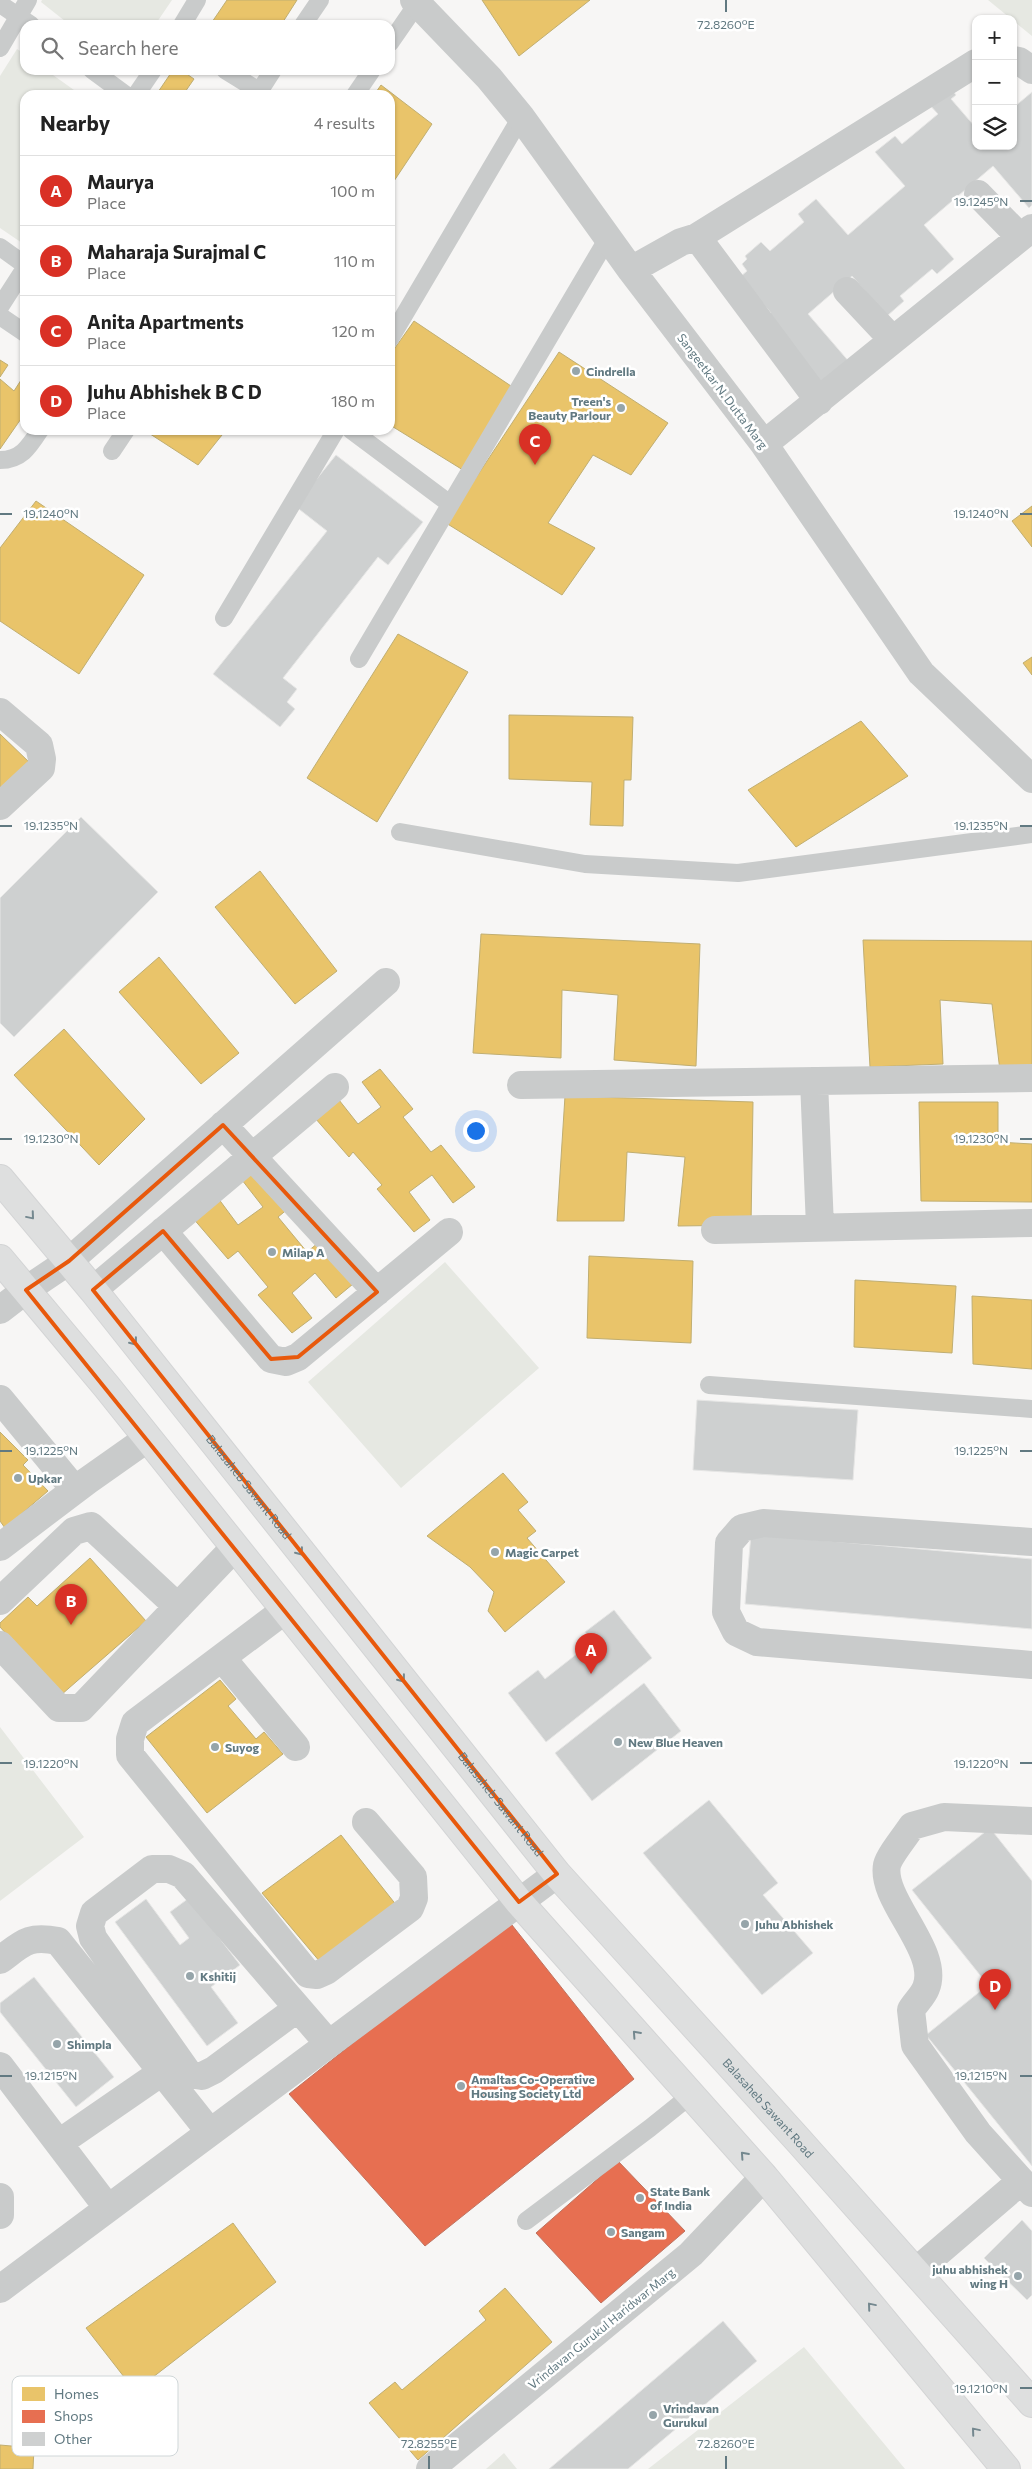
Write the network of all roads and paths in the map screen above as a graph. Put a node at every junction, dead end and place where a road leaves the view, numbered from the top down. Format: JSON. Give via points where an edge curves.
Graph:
{"nodes":[{"id":1,"x":28,"y":0,"type":"edge"},
{"id":2,"x":197,"y":0,"type":"edge"},
{"id":3,"x":320,"y":0,"type":"edge"},
{"id":4,"x":415,"y":2,"type":"edge"},
{"id":5,"x":0,"y":4,"type":"edge"},
{"id":6,"x":24,"y":20,"type":"edge"},
{"id":7,"x":25,"y":20,"type":"edge"},
{"id":8,"x":185,"y":20,"type":"edge"},
{"id":9,"x":306,"y":20,"type":"edge"},
{"id":10,"x":20,"y":26,"type":"edge"},
{"id":11,"x":395,"y":35,"type":"edge"},
{"id":12,"x":0,"y":48,"type":"edge"},
{"id":13,"x":1017,"y":61,"type":"edge"},
{"id":14,"x":972,"y":65,"type":"edge"},
{"id":15,"x":1032,"y":70,"type":"edge"},
{"id":16,"x":99,"y":75,"type":"edge"},
{"id":17,"x":150,"y":75,"type":"edge"},
{"id":18,"x":232,"y":75,"type":"edge"},
{"id":19,"x":270,"y":75,"type":"edge"},
{"id":20,"x":369,"y":75,"type":"edge"},
{"id":21,"x":119,"y":90,"type":"edge"},
{"id":22,"x":139,"y":90,"type":"edge"},
{"id":23,"x":254,"y":90,"type":"edge"},
{"id":24,"x":260,"y":90,"type":"edge"},
{"id":25,"x":358,"y":90,"type":"edge"},
{"id":26,"x":522,"y":117,"type":"junction"},
{"id":27,"x":978,"y":194,"type":"dead end"},
{"id":28,"x":1026,"y":233,"type":"edge"},
{"id":29,"x":609,"y":236,"type":"junction"},
{"id":30,"x":697,"y":237,"type":"junction"},
{"id":31,"x":0,"y":247,"type":"edge"},
{"id":32,"x":20,"y":263,"type":"edge"},
{"id":33,"x":631,"y":270,"type":"junction"},
{"id":34,"x":20,"y":275,"type":"edge"},
{"id":35,"x":847,"y":291,"type":"dead end"},
{"id":36,"x":0,"y":306,"type":"edge"},
{"id":37,"x":0,"y":316,"type":"edge"},
{"id":38,"x":20,"y":330,"type":"edge"},
{"id":39,"x":395,"y":331,"type":"edge"},
{"id":40,"x":892,"y":339,"type":"junction"},
{"id":41,"x":819,"y":400,"type":"junction"},
{"id":42,"x":37,"y":435,"type":"edge"},
{"id":43,"x":123,"y":435,"type":"edge"},
{"id":44,"x":333,"y":435,"type":"edge"},
{"id":45,"x":357,"y":435,"type":"edge"},
{"id":46,"x":764,"y":444,"type":"junction"},
{"id":47,"x":112,"y":451,"type":"dead end"},
{"id":48,"x":0,"y":460,"type":"edge"},
{"id":49,"x":450,"y":504,"type":"junction"},
{"id":50,"x":224,"y":618,"type":"dead end"},
{"id":51,"x":359,"y":659,"type":"dead end"},
{"id":52,"x":0,"y":712,"type":"edge"},
{"id":53,"x":1032,"y":779,"type":"edge"},
{"id":54,"x":0,"y":806,"type":"edge"},
{"id":55,"x":400,"y":832,"type":"dead end"},
{"id":56,"x":1032,"y":834,"type":"edge"},
{"id":57,"x":386,"y":982,"type":"dead end"},
{"id":58,"x":1032,"y":1078,"type":"edge"},
{"id":59,"x":814,"y":1081,"type":"junction"},
{"id":60,"x":521,"y":1085,"type":"dead end"},
{"id":61,"x":335,"y":1087,"type":"dead end"},
{"id":62,"x":223,"y":1125,"type":"junction"},
{"id":63,"x":252,"y":1157,"type":"junction"},
{"id":64,"x":0,"y":1179,"type":"edge"},
{"id":65,"x":1032,"y":1223,"type":"edge"},
{"id":66,"x":820,"y":1227,"type":"junction"},
{"id":67,"x":715,"y":1230,"type":"dead end"},
{"id":68,"x":163,"y":1231,"type":"junction"},
{"id":69,"x":449,"y":1232,"type":"dead end"},
{"id":70,"x":0,"y":1259,"type":"edge"},
{"id":71,"x":70,"y":1261,"type":"junction"},
{"id":72,"x":26,"y":1290,"type":"junction"},
{"id":73,"x":93,"y":1290,"type":"junction"},
{"id":74,"x":377,"y":1292,"type":"junction"},
{"id":75,"x":0,"y":1310,"type":"edge"},
{"id":76,"x":709,"y":1385,"type":"dead end"},
{"id":77,"x":0,"y":1399,"type":"edge"},
{"id":78,"x":1032,"y":1409,"type":"edge"},
{"id":79,"x":148,"y":1438,"type":"junction"},
{"id":80,"x":75,"y":1490,"type":"junction"},
{"id":81,"x":1032,"y":1542,"type":"edge"},
{"id":82,"x":0,"y":1547,"type":"edge"},
{"id":83,"x":235,"y":1547,"type":"junction"},
{"id":84,"x":0,"y":1601,"type":"edge"},
{"id":85,"x":178,"y":1607,"type":"junction"},
{"id":86,"x":285,"y":1610,"type":"junction"},
{"id":87,"x":0,"y":1646,"type":"edge"},
{"id":88,"x":222,"y":1658,"type":"junction"},
{"id":89,"x":1032,"y":1665,"type":"edge"},
{"id":90,"x":296,"y":1747,"type":"dead end"},
{"id":91,"x":1032,"y":1821,"type":"edge"},
{"id":92,"x":366,"y":1822,"type":"dead end"},
{"id":93,"x":556,"y":1874,"type":"junction"},
{"id":94,"x":518,"y":1902,"type":"junction"},
{"id":95,"x":0,"y":1960,"type":"edge"},
{"id":96,"x":298,"y":2008,"type":"junction"},
{"id":97,"x":328,"y":2043,"type":"junction"},
{"id":98,"x":0,"y":2066,"type":"edge"},
{"id":99,"x":162,"y":2072,"type":"junction"},
{"id":100,"x":691,"y":2095,"type":"junction"},
{"id":101,"x":209,"y":2132,"type":"junction"},
{"id":102,"x":59,"y":2143,"type":"junction"},
{"id":103,"x":764,"y":2177,"type":"junction"},
{"id":104,"x":1026,"y":2188,"type":"edge"},
{"id":105,"x":0,"y":2197,"type":"edge"},
{"id":106,"x":108,"y":2207,"type":"junction"},
{"id":107,"x":0,"y":2215,"type":"edge"},
{"id":108,"x":526,"y":2221,"type":"dead end"},
{"id":109,"x":915,"y":2272,"type":"junction"},
{"id":110,"x":0,"y":2289,"type":"edge"},
{"id":111,"x":1032,"y":2403,"type":"edge"},
{"id":112,"x":430,"y":2469,"type":"edge"},
{"id":113,"x":1006,"y":2469,"type":"edge"}],
"edges":[{"from":1,"to":7,"type":"lane"},
{"from":2,"to":8,"type":"lane"},
{"from":3,"to":9,"type":"lane"},
{"from":4,"to":11,"type":"lane"},
{"from":4,"to":26,"type":"street","name":"Sangeetkar N. Dutta Marg"},
{"from":5,"to":6,"type":"lane"},
{"from":10,"to":12,"type":"lane"},
{"from":13,"to":15,"type":"street"},
{"from":14,"to":30,"type":"street"},
{"from":16,"to":21,"type":"lane"},
{"from":17,"to":22,"type":"lane"},
{"from":18,"to":23,"type":"lane"},
{"from":19,"to":24,"type":"lane"},
{"from":20,"to":25,"type":"lane"},
{"from":26,"to":29,"type":"street","name":"Sangeetkar N. Dutta Marg"},
{"from":26,"to":39,"type":"lane"},
{"from":27,"to":28,"type":"street"},
{"from":28,"to":40,"type":"street"},
{"from":29,"to":33,"type":"street","name":"Sangeetkar N. Dutta Marg"},
{"from":29,"to":49,"type":"lane"},
{"from":30,"to":33,"type":"street","via":[[681,242]]},
{"from":30,"to":41,"type":"street"},
{"from":31,"to":32,"type":"lane"},
{"from":33,"to":46,"type":"street","name":"Sangeetkar N. Dutta Marg"},
{"from":34,"to":36,"type":"lane"},
{"from":35,"to":40,"type":"street"},
{"from":37,"to":38,"type":"lane"},
{"from":40,"to":41,"type":"street"},
{"from":41,"to":46,"type":"street"},
{"from":42,"to":48,"type":"lane","via":[[26,452],[11,460]]},
{"from":43,"to":47,"type":"lane"},
{"from":44,"to":50,"type":"lane"},
{"from":45,"to":49,"type":"lane"},
{"from":46,"to":53,"type":"street","name":"Sangeetkar N. Dutta Marg","via":[[921,673]]},
{"from":49,"to":51,"type":"lane"},
{"from":52,"to":54,"type":"street","via":[[39,746],[42,759],[41,768]]},
{"from":55,"to":56,"type":"lane","via":[[585,864],[738,873]]},
{"from":57,"to":62,"type":"street"},
{"from":58,"to":59,"type":"street"},
{"from":59,"to":60,"type":"street"},
{"from":59,"to":66,"type":"street"},
{"from":61,"to":63,"type":"street"},
{"from":62,"to":63,"type":"street"},
{"from":62,"to":71,"type":"street"},
{"from":63,"to":68,"type":"street"},
{"from":63,"to":74,"type":"street"},
{"from":64,"to":71,"type":"main road","name":"Balasaheb Sawant Road","one_way":true},
{"from":65,"to":66,"type":"street"},
{"from":66,"to":67,"type":"street"},
{"from":68,"to":73,"type":"street"},
{"from":68,"to":74,"type":"street","via":[[271,1359],[286,1362],[298,1357]]},
{"from":69,"to":74,"type":"street"},
{"from":70,"to":72,"type":"main road"},
{"from":71,"to":72,"type":"street"},
{"from":71,"to":73,"type":"main road","name":"Balasaheb Sawant Road"},
{"from":72,"to":75,"type":"street"},
{"from":72,"to":79,"type":"main road"},
{"from":73,"to":93,"type":"main road","name":"Balasaheb Sawant Road","one_way":true},
{"from":76,"to":78,"type":"lane"},
{"from":77,"to":80,"type":"street"},
{"from":79,"to":80,"type":"street"},
{"from":79,"to":83,"type":"main road"},
{"from":80,"to":82,"type":"street"},
{"from":81,"to":89,"type":"street","via":[[763,1524],[742,1528],[729,1543],[726,1612],[736,1632],[757,1642]]},
{"from":83,"to":85,"type":"street"},
{"from":83,"to":86,"type":"main road"},
{"from":84,"to":85,"type":"street","via":[[74,1531],[92,1526]]},
{"from":85,"to":87,"type":"street","via":[[81,1708],[59,1708]]},
{"from":86,"to":88,"type":"street"},
{"from":86,"to":94,"type":"main road"},
{"from":88,"to":90,"type":"street"},
{"from":88,"to":92,"type":"street","via":[[135,1723],[130,1755],[308,1974],[326,1971],[410,1908],[414,1898],[413,1877]]},
{"from":91,"to":104,"type":"street","via":[[944,1817],[912,1826],[887,1865],[889,1888],[927,1962],[927,1987],[910,2010],[915,2045],[978,2133]]},
{"from":93,"to":94,"type":"street"},
{"from":93,"to":109,"type":"main road","name":"Balasaheb Sawant Road"},
{"from":94,"to":97,"type":"street"},
{"from":100,"to":94,"type":"main road","one_way":true},
{"from":95,"to":99,"type":"street","via":[[26,1940],[40,1937],[58,1941]]},
{"from":96,"to":96,"type":"street","via":[[183,1875],[169,1869],[152,1869],[94,1913],[90,1926],[93,1938],[190,2074],[202,2076],[214,2070]]},
{"from":96,"to":97,"type":"street"},
{"from":97,"to":101,"type":"street"},
{"from":98,"to":102,"type":"street"},
{"from":99,"to":101,"type":"street"},
{"from":99,"to":102,"type":"street"},
{"from":103,"to":100,"type":"main road","one_way":true},
{"from":100,"to":108,"type":"lane"},
{"from":101,"to":106,"type":"street"},
{"from":102,"to":106,"type":"street"},
{"from":103,"to":112,"type":"street","name":"Vrindavan Gurukul Haridwar Marg","via":[[691,2254]]},
{"from":113,"to":103,"type":"main road","one_way":true},
{"from":104,"to":109,"type":"street"},
{"from":105,"to":107,"type":"street"},
{"from":106,"to":110,"type":"street"},
{"from":109,"to":111,"type":"main road","name":"Balasaheb Sawant Road"}]}
